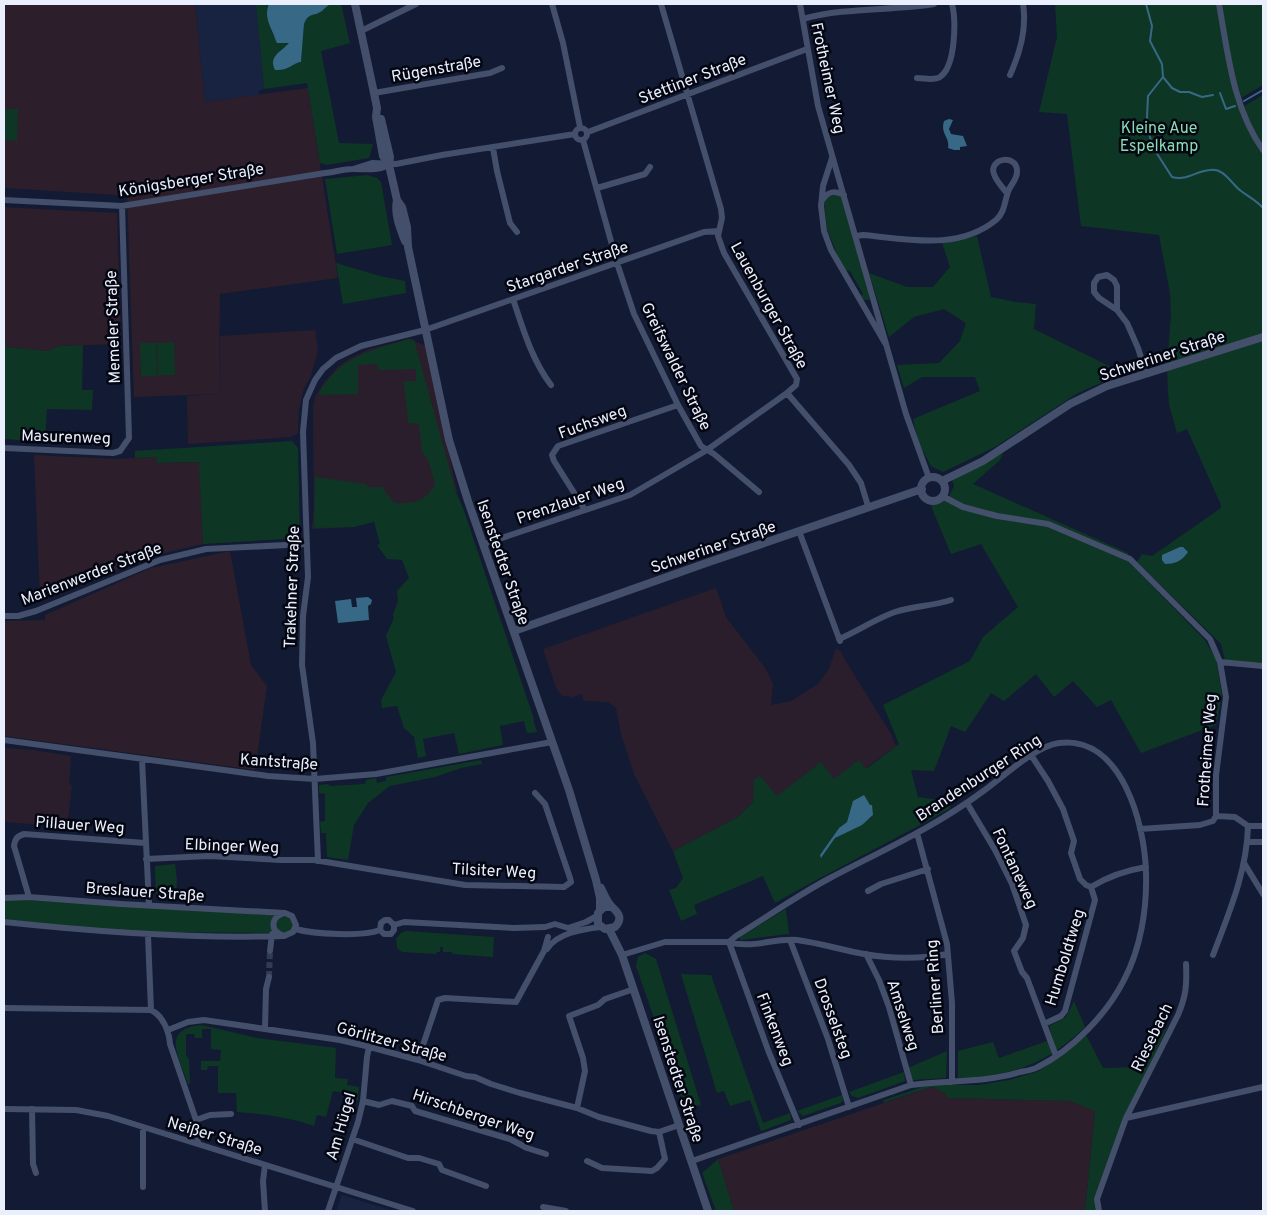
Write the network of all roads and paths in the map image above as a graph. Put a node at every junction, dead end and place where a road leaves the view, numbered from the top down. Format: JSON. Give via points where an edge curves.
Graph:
{"nodes":[{"id":1,"x":355,"y":4,"type":"edge"},
{"id":2,"x":416,"y":4,"type":"edge"},
{"id":3,"x":552,"y":4,"type":"edge"},
{"id":4,"x":662,"y":4,"type":"edge"},
{"id":5,"x":800,"y":4,"type":"edge"},
{"id":6,"x":934,"y":4,"type":"edge"},
{"id":7,"x":952,"y":4,"type":"edge"},
{"id":8,"x":1023,"y":4,"type":"edge"},
{"id":9,"x":1219,"y":4,"type":"edge"},
{"id":10,"x":803,"y":19,"type":"junction"},
{"id":11,"x":361,"y":31,"type":"junction"},
{"id":12,"x":807,"y":49,"type":"junction"},
{"id":13,"x":502,"y":68,"type":"dead end"},
{"id":14,"x":1010,"y":74,"type":"dead end"},
{"id":15,"x":917,"y":78,"type":"dead end"},
{"id":16,"x":374,"y":93,"type":"junction"},
{"id":17,"x":687,"y":94,"type":"junction"},
{"id":18,"x":580,"y":127,"type":"junction"},
{"id":19,"x":588,"y":132,"type":"junction"},
{"id":20,"x":575,"y":134,"type":"junction"},
{"id":21,"x":583,"y":140,"type":"junction"},
{"id":22,"x":493,"y":148,"type":"junction"},
{"id":23,"x":1263,"y":150,"type":"edge"},
{"id":24,"x":832,"y":157,"type":"junction"},
{"id":25,"x":389,"y":165,"type":"junction"},
{"id":26,"x":650,"y":167,"type":"dead end"},
{"id":27,"x":597,"y":188,"type":"junction"},
{"id":28,"x":1007,"y":193,"type":"junction"},
{"id":29,"x":844,"y":195,"type":"junction"},
{"id":30,"x":4,"y":200,"type":"edge"},
{"id":31,"x":822,"y":200,"type":"junction"},
{"id":32,"x":122,"y":206,"type":"junction"},
{"id":33,"x":719,"y":231,"type":"junction"},
{"id":34,"x":517,"y":232,"type":"dead end"},
{"id":35,"x":856,"y":236,"type":"junction"},
{"id":36,"x":617,"y":262,"type":"junction"},
{"id":37,"x":873,"y":298,"type":"junction"},
{"id":38,"x":513,"y":299,"type":"junction"},
{"id":39,"x":861,"y":303,"type":"junction"},
{"id":40,"x":1117,"y":310,"type":"junction"},
{"id":41,"x":425,"y":330,"type":"junction"},
{"id":42,"x":1263,"y":337,"type":"edge"},
{"id":43,"x":887,"y":346,"type":"junction"},
{"id":44,"x":1146,"y":373,"type":"junction"},
{"id":45,"x":551,"y":386,"type":"dead end"},
{"id":46,"x":787,"y":393,"type":"junction"},
{"id":47,"x":678,"y":405,"type":"junction"},
{"id":48,"x":124,"y":446,"type":"joint"},
{"id":49,"x":4,"y":448,"type":"edge"},
{"id":50,"x":707,"y":450,"type":"junction"},
{"id":51,"x":929,"y":478,"type":"junction"},
{"id":52,"x":942,"y":482,"type":"junction"},
{"id":53,"x":922,"y":489,"type":"junction"},
{"id":54,"x":759,"y":492,"type":"dead end"},
{"id":55,"x":942,"y":496,"type":"junction"},
{"id":56,"x":868,"y":506,"type":"junction"},
{"id":57,"x":585,"y":510,"type":"junction"},
{"id":58,"x":799,"y":532,"type":"junction"},
{"id":59,"x":307,"y":544,"type":"junction"},
{"id":60,"x":484,"y":544,"type":"junction"},
{"id":61,"x":951,"y":600,"type":"dead end"},
{"id":62,"x":4,"y":616,"type":"edge"},
{"id":63,"x":514,"y":632,"type":"junction"},
{"id":64,"x":1220,"y":662,"type":"junction"},
{"id":65,"x":1263,"y":666,"type":"edge"},
{"id":66,"x":4,"y":740,"type":"edge"},
{"id":67,"x":552,"y":742,"type":"junction"},
{"id":68,"x":1031,"y":755,"type":"junction"},
{"id":69,"x":142,"y":760,"type":"junction"},
{"id":70,"x":315,"y":779,"type":"junction"},
{"id":71,"x":536,"y":793,"type":"dead end"},
{"id":72,"x":967,"y":803,"type":"junction"},
{"id":73,"x":1216,"y":816,"type":"junction"},
{"id":74,"x":1248,"y":826,"type":"junction"},
{"id":75,"x":1263,"y":826,"type":"edge"},
{"id":76,"x":1140,"y":828,"type":"junction"},
{"id":77,"x":917,"y":833,"type":"junction"},
{"id":78,"x":1248,"y":842,"type":"junction"},
{"id":79,"x":1263,"y":842,"type":"edge"},
{"id":80,"x":145,"y":843,"type":"junction"},
{"id":81,"x":146,"y":859,"type":"junction"},
{"id":82,"x":318,"y":861,"type":"junction"},
{"id":83,"x":1244,"y":863,"type":"junction"},
{"id":84,"x":1146,"y":867,"type":"junction"},
{"id":85,"x":928,"y":870,"type":"junction"},
{"id":86,"x":596,"y":880,"type":"junction"},
{"id":87,"x":1091,"y":887,"type":"junction"},
{"id":88,"x":868,"y":891,"type":"dead end"},
{"id":89,"x":1263,"y":894,"type":"edge"},
{"id":90,"x":29,"y":897,"type":"junction"},
{"id":91,"x":4,"y":898,"type":"edge"},
{"id":92,"x":149,"y":905,"type":"junction"},
{"id":93,"x":612,"y":907,"type":"junction"},
{"id":94,"x":285,"y":913,"type":"junction"},
{"id":95,"x":599,"y":913,"type":"junction"},
{"id":96,"x":4,"y":922,"type":"edge"},
{"id":97,"x":618,"y":924,"type":"junction"},
{"id":98,"x":394,"y":925,"type":"junction"},
{"id":99,"x":549,"y":926,"type":"junction"},
{"id":100,"x":561,"y":927,"type":"junction"},
{"id":101,"x":274,"y":928,"type":"junction"},
{"id":102,"x":514,"y":928,"type":"junction"},
{"id":103,"x":605,"y":928,"type":"junction"},
{"id":104,"x":295,"y":929,"type":"junction"},
{"id":105,"x":380,"y":930,"type":"junction"},
{"id":106,"x":148,"y":935,"type":"junction"},
{"id":107,"x":547,"y":935,"type":"junction"},
{"id":108,"x":271,"y":936,"type":"junction"},
{"id":109,"x":284,"y":936,"type":"junction"},
{"id":110,"x":562,"y":936,"type":"junction"},
{"id":111,"x":790,"y":940,"type":"junction"},
{"id":112,"x":554,"y":941,"type":"junction"},
{"id":113,"x":729,"y":942,"type":"junction"},
{"id":114,"x":270,"y":951,"type":"tunnel mouth"},
{"id":115,"x":544,"y":951,"type":"junction"},
{"id":116,"x":866,"y":954,"type":"junction"},
{"id":117,"x":948,"y":954,"type":"junction"},
{"id":118,"x":622,"y":955,"type":"junction"},
{"id":119,"x":1213,"y":955,"type":"dead end"},
{"id":120,"x":1186,"y":964,"type":"dead end"},
{"id":121,"x":269,"y":977,"type":"tunnel mouth"},
{"id":122,"x":634,"y":989,"type":"junction"},
{"id":123,"x":4,"y":1008,"type":"edge"},
{"id":124,"x":151,"y":1010,"type":"junction"},
{"id":125,"x":1044,"y":1024,"type":"junction"},
{"id":126,"x":265,"y":1029,"type":"junction"},
{"id":127,"x":168,"y":1030,"type":"junction"},
{"id":128,"x":370,"y":1047,"type":"junction"},
{"id":129,"x":1056,"y":1056,"type":"junction"},
{"id":130,"x":418,"y":1060,"type":"junction"},
{"id":131,"x":952,"y":1082,"type":"junction"},
{"id":132,"x":911,"y":1085,"type":"junction"},
{"id":133,"x":1263,"y":1087,"type":"edge"},
{"id":134,"x":363,"y":1101,"type":"junction"},
{"id":135,"x":849,"y":1107,"type":"junction"},
{"id":136,"x":577,"y":1108,"type":"junction"},
{"id":137,"x":4,"y":1109,"type":"edge"},
{"id":138,"x":32,"y":1109,"type":"junction"},
{"id":139,"x":231,"y":1114,"type":"dead end"},
{"id":140,"x":1126,"y":1118,"type":"junction"},
{"id":141,"x":196,"y":1120,"type":"junction"},
{"id":142,"x":679,"y":1125,"type":"junction"},
{"id":143,"x":799,"y":1125,"type":"junction"},
{"id":144,"x":143,"y":1128,"type":"junction"},
{"id":145,"x":658,"y":1132,"type":"junction"},
{"id":146,"x":352,"y":1139,"type":"junction"},
{"id":147,"x":198,"y":1144,"type":"junction"},
{"id":148,"x":546,"y":1154,"type":"dead end"},
{"id":149,"x":587,"y":1161,"type":"dead end"},
{"id":150,"x":692,"y":1161,"type":"junction"},
{"id":151,"x":265,"y":1165,"type":"junction"},
{"id":152,"x":36,"y":1173,"type":"dead end"},
{"id":153,"x":486,"y":1186,"type":"dead end"},
{"id":154,"x":143,"y":1187,"type":"dead end"},
{"id":155,"x":336,"y":1187,"type":"junction"},
{"id":156,"x":543,"y":1207,"type":"dead end"},
{"id":157,"x":265,"y":1211,"type":"edge"},
{"id":158,"x":328,"y":1211,"type":"edge"},
{"id":159,"x":413,"y":1211,"type":"edge"},
{"id":160,"x":566,"y":1211,"type":"edge"},
{"id":161,"x":708,"y":1211,"type":"edge"},
{"id":162,"x":1099,"y":1211,"type":"edge"}],
"edges":[{"from":1,"to":11,"type":"street","name":"Isenstedter Straße"},
{"from":2,"to":11,"type":"street"},
{"from":3,"to":18,"type":"street"},
{"from":4,"to":17,"type":"street","name":"Lauenburger Straße"},
{"from":5,"to":10,"type":"street","name":"Frotheimer Weg"},
{"from":6,"to":10,"type":"street","via":[[847,11]]},
{"from":7,"to":15,"type":"street","via":[[954,29],[948,68],[939,78]]},
{"from":8,"to":14,"type":"street","via":[[1023,29],[1017,59]]},
{"from":9,"to":23,"type":"street","via":[[1239,103]]},
{"from":10,"to":12,"type":"street","name":"Frotheimer Weg"},
{"from":11,"to":16,"type":"street","name":"Isenstedter Straße"},
{"from":12,"to":17,"type":"street","name":"Stettiner Straße"},
{"from":12,"to":24,"type":"street","name":"Frotheimer Weg"},
{"from":13,"to":16,"type":"street","name":"Rügenstraße","via":[[490,73]]},
{"from":16,"to":25,"type":"street","name":"Isenstedter Straße","via":[[383,156]]},
{"from":17,"to":19,"type":"street","name":"Stettiner Straße"},
{"from":17,"to":33,"type":"street","name":"Lauenburger Straße","via":[[721,209]]},
{"from":18,"to":19,"type":"street"},
{"from":18,"to":20,"type":"street"},
{"from":19,"to":21,"type":"street"},
{"from":20,"to":21,"type":"street"},
{"from":20,"to":22,"type":"street"},
{"from":21,"to":27,"type":"street","name":"Greifswalder Straße"},
{"from":22,"to":25,"type":"street"},
{"from":22,"to":34,"type":"street","via":[[510,223]]},
{"from":24,"to":29,"type":"street","name":"Frotheimer Weg"},
{"from":24,"to":31,"type":"street","name":"Frotheimer Weg"},
{"from":25,"to":32,"type":"street","name":"Königsberger Straße","via":[[373,170],[352,169]]},
{"from":25,"to":41,"type":"street","name":"Isenstedter Straße","via":[[400,228],[408,247]]},
{"from":26,"to":27,"type":"street","via":[[645,174]]},
{"from":27,"to":36,"type":"street","name":"Greifswalder Straße"},
{"from":28,"to":28,"type":"street","via":[[1018,169],[1005,159],[998,161],[993,170]]},
{"from":28,"to":35,"type":"street","via":[[1005,206],[998,218],[970,236],[937,241]]},
{"from":29,"to":31,"type":"street","via":[[828,193]]},
{"from":29,"to":35,"type":"street","name":"Frotheimer Weg"},
{"from":30,"to":32,"type":"street","name":"Königsberger Straße"},
{"from":31,"to":39,"type":"street","name":"Frotheimer Weg","via":[[823,223],[831,250]]},
{"from":32,"to":48,"type":"street","name":"Memeler Straße","via":[[129,438]]},
{"from":33,"to":36,"type":"street","name":"Stargarder Straße","via":[[704,232]]},
{"from":33,"to":46,"type":"street","name":"Lauenburger Straße","via":[[724,253],[797,379],[796,385]]},
{"from":35,"to":37,"type":"street","name":"Frotheimer Weg"},
{"from":36,"to":38,"type":"street","name":"Stargarder Straße"},
{"from":36,"to":47,"type":"street","name":"Greifswalder Straße","via":[[634,314]]},
{"from":37,"to":39,"type":"street","via":[[870,302]]},
{"from":37,"to":43,"type":"street","name":"Frotheimer Weg"},
{"from":38,"to":41,"type":"street","name":"Stargarder Straße"},
{"from":38,"to":45,"type":"street","via":[[541,372]]},
{"from":39,"to":43,"type":"street","name":"Frotheimer Weg"},
{"from":40,"to":40,"type":"street","via":[[1114,280],[1107,275],[1098,277],[1094,292]]},
{"from":40,"to":44,"type":"street","via":[[1131,331]]},
{"from":41,"to":59,"type":"street","name":"Trakehner Straße","via":[[346,352],[315,380],[306,400],[303,432]]},
{"from":41,"to":60,"type":"street","name":"Isenstedter Straße","via":[[449,440]]},
{"from":42,"to":44,"type":"street","name":"Schweriner Straße"},
{"from":43,"to":51,"type":"street","name":"Frotheimer Weg","via":[[906,414]]},
{"from":44,"to":52,"type":"street","name":"Schweriner Straße","via":[[1107,386],[1070,404],[983,461]]},
{"from":46,"to":50,"type":"street","name":"Prenzlauer Weg"},
{"from":46,"to":56,"type":"street","name":"Lauenburger Straße","via":[[849,465],[861,483]]},
{"from":47,"to":50,"type":"street","name":"Greifswalder Straße","via":[[701,446]]},
{"from":47,"to":57,"type":"street","name":"Fuchsweg","via":[[553,450],[554,461]]},
{"from":48,"to":49,"type":"street","name":"Masurenweg","via":[[120,452],[113,453]]},
{"from":50,"to":54,"type":"street","name":"Greifswalder Straße"},
{"from":50,"to":57,"type":"street","name":"Prenzlauer Weg","via":[[630,495]]},
{"from":51,"to":52,"type":"street"},
{"from":51,"to":53,"type":"street","via":[[923,482]]},
{"from":52,"to":55,"type":"street","via":[[945,492]]},
{"from":53,"to":55,"type":"street","via":[[926,498],[937,500]]},
{"from":53,"to":56,"type":"street","name":"Schweriner Straße"},
{"from":55,"to":64,"type":"street","name":"Frotheimer Weg","via":[[963,507],[997,516],[1048,524],[1130,559],[1210,640]]},
{"from":56,"to":58,"type":"street","name":"Schweriner Straße"},
{"from":57,"to":60,"type":"street","name":"Prenzlauer Weg"},
{"from":58,"to":61,"type":"street","via":[[839,640],[895,612]]},
{"from":58,"to":63,"type":"street","name":"Schweriner Straße"},
{"from":59,"to":62,"type":"street","name":"Marienwerder Straße","via":[[206,549],[160,560],[36,611]]},
{"from":59,"to":70,"type":"street","name":"Trakehner Straße","via":[[302,665]]},
{"from":60,"to":63,"type":"street","name":"Isenstedter Straße"},
{"from":63,"to":67,"type":"street","name":"Isenstedter Straße"},
{"from":64,"to":65,"type":"street"},
{"from":64,"to":73,"type":"street","name":"Frotheimer Weg","via":[[1226,697],[1216,775]]},
{"from":66,"to":69,"type":"street","name":"Kantstraße"},
{"from":67,"to":70,"type":"street","name":"Kantstraße","via":[[376,774]]},
{"from":67,"to":86,"type":"street","name":"Isenstedter Straße"},
{"from":68,"to":72,"type":"street","name":"Brandenburger Ring"},
{"from":68,"to":76,"type":"street","name":"Brandenburger Ring","via":[[1056,743],[1068,742],[1098,752],[1114,767],[1126,787]]},
{"from":68,"to":87,"type":"street","via":[[1063,808],[1074,840],[1071,853],[1080,878]]},
{"from":69,"to":70,"type":"street","name":"Kantstraße"},
{"from":69,"to":80,"type":"street"},
{"from":70,"to":82,"type":"street","name":"Trakehner Straße"},
{"from":71,"to":82,"type":"street","name":"Tilsiter Weg","via":[[545,804],[570,878],[564,887],[464,885]]},
{"from":72,"to":77,"type":"street","name":"Brandenburger Ring"},
{"from":72,"to":125,"type":"street","name":"Fontaneweg","via":[[1012,884],[1026,925],[1024,938],[1014,951]]},
{"from":73,"to":74,"type":"street","name":"Frotheimer Weg","via":[[1235,817]]},
{"from":73,"to":76,"type":"street","name":"Frotheimer Weg","via":[[1213,821],[1200,825]]},
{"from":74,"to":75,"type":"street","name":"Frotheimer Weg"},
{"from":74,"to":78,"type":"street"},
{"from":76,"to":84,"type":"street","name":"Brandenburger Ring"},
{"from":77,"to":85,"type":"street","name":"Berliner Ring"},
{"from":77,"to":113,"type":"street","name":"Brandenburger Ring","via":[[827,880]]},
{"from":78,"to":79,"type":"street"},
{"from":78,"to":83,"type":"street"},
{"from":80,"to":81,"type":"street"},
{"from":80,"to":90,"type":"street","name":"Pillauer Weg","via":[[19,836],[14,846]]},
{"from":81,"to":82,"type":"street","name":"Elbinger Weg","via":[[209,856]]},
{"from":81,"to":92,"type":"street"},
{"from":83,"to":89,"type":"street"},
{"from":83,"to":119,"type":"street"},
{"from":84,"to":87,"type":"street"},
{"from":84,"to":129,"type":"street","name":"Brandenburger Ring","via":[[1144,913],[1124,980],[1100,1016]]},
{"from":85,"to":88,"type":"street"},
{"from":85,"to":117,"type":"street","name":"Berliner Ring"},
{"from":86,"to":93,"type":"street","name":"Isenstedter Straße"},
{"from":86,"to":95,"type":"street","name":"Isenstedter Straße"},
{"from":87,"to":125,"type":"street","name":"Humboldtweg","via":[[1096,900],[1065,1011]]},
{"from":90,"to":91,"type":"street","name":"Breslauer Straße"},
{"from":90,"to":92,"type":"street","name":"Breslauer Straße"},
{"from":92,"to":94,"type":"street","name":"Breslauer Straße"},
{"from":93,"to":95,"type":"street","via":[[606,907]]},
{"from":93,"to":97,"type":"street","via":[[619,915]]},
{"from":94,"to":101,"type":"street","via":[[276,917]]},
{"from":94,"to":104,"type":"street","via":[[294,919]]},
{"from":95,"to":100,"type":"street","via":[[572,927]]},
{"from":95,"to":103,"type":"street","via":[[598,924]]},
{"from":96,"to":106,"type":"street"},
{"from":97,"to":103,"type":"street"},
{"from":97,"to":118,"type":"street","name":"Isenstedter Straße"},
{"from":98,"to":102,"type":"street","via":[[404,922]]},
{"from":98,"to":105,"type":"street","via":[[391,934]]},
{"from":98,"to":105,"type":"street","via":[[385,920]]},
{"from":99,"to":100,"type":"street"},
{"from":99,"to":102,"type":"street"},
{"from":99,"to":107,"type":"street"},
{"from":100,"to":110,"type":"street"},
{"from":101,"to":108,"type":"street"},
{"from":101,"to":109,"type":"street"},
{"from":102,"to":107,"type":"street"},
{"from":103,"to":110,"type":"street","via":[[583,929]]},
{"from":103,"to":118,"type":"street","name":"Isenstedter Straße"},
{"from":104,"to":105,"type":"street","via":[[366,934]]},
{"from":104,"to":109,"type":"street"},
{"from":106,"to":108,"type":"street"},
{"from":106,"to":124,"type":"street"},
{"from":107,"to":112,"type":"street"},
{"from":107,"to":115,"type":"street"},
{"from":108,"to":109,"type":"street"},
{"from":108,"to":114,"type":"street"},
{"from":110,"to":112,"type":"street"},
{"from":111,"to":113,"type":"street","via":[[739,945]]},
{"from":111,"to":116,"type":"street"},
{"from":111,"to":135,"type":"street","name":"Drosselsteg","via":[[828,1039]]},
{"from":112,"to":115,"type":"street"},
{"from":113,"to":118,"type":"street","via":[[665,942]]},
{"from":113,"to":143,"type":"street","name":"Finkenweg"},
{"from":115,"to":130,"type":"street","via":[[516,1002],[438,1000]]},
{"from":116,"to":117,"type":"street","via":[[894,957]]},
{"from":116,"to":132,"type":"street","name":"Amselweg","via":[[889,1007]]},
{"from":117,"to":131,"type":"street","name":"Berliner Ring"},
{"from":118,"to":122,"type":"street","name":"Isenstedter Straße"},
{"from":120,"to":140,"type":"street","name":"Riesebach","via":[[1185,999]]},
{"from":121,"to":126,"type":"street"},
{"from":122,"to":136,"type":"street","via":[[569,1016],[585,1071]]},
{"from":122,"to":142,"type":"street","name":"Isenstedter Straße"},
{"from":123,"to":124,"type":"street"},
{"from":124,"to":127,"type":"street","via":[[158,1013]]},
{"from":125,"to":129,"type":"street","name":"Fontaneweg"},
{"from":126,"to":127,"type":"street","name":"Görlitzer Straße","via":[[204,1020]]},
{"from":126,"to":128,"type":"street","name":"Görlitzer Straße"},
{"from":127,"to":141,"type":"street"},
{"from":128,"to":130,"type":"street","name":"Görlitzer Straße"},
{"from":128,"to":134,"type":"street","name":"Am Hügel"},
{"from":129,"to":131,"type":"street","name":"Brandenburger Ring","via":[[1037,1068],[1008,1076]]},
{"from":130,"to":136,"type":"street","name":"Görlitzer Straße"},
{"from":131,"to":132,"type":"street","name":"Brandenburger Ring"},
{"from":132,"to":135,"type":"street","name":"Brandenburger Ring"},
{"from":133,"to":140,"type":"street"},
{"from":134,"to":146,"type":"street","name":"Am Hügel"},
{"from":134,"to":148,"type":"street","name":"Hirschberger Weg","via":[[379,1105],[392,1101],[412,1106],[415,1111],[510,1139]]},
{"from":135,"to":143,"type":"street","name":"Brandenburger Ring"},
{"from":136,"to":145,"type":"street","name":"Görlitzer Straße"},
{"from":137,"to":138,"type":"street","name":"Neißer Straße"},
{"from":138,"to":144,"type":"street","name":"Neißer Straße","via":[[83,1110]]},
{"from":138,"to":152,"type":"street"},
{"from":139,"to":141,"type":"street"},
{"from":140,"to":162,"type":"street","name":"Riesebach","via":[[1098,1199]]},
{"from":141,"to":147,"type":"street"},
{"from":142,"to":145,"type":"street"},
{"from":142,"to":150,"type":"street","name":"Isenstedter Straße"},
{"from":143,"to":150,"type":"street","name":"Brandenburger Ring"},
{"from":144,"to":147,"type":"street","name":"Neißer Straße"},
{"from":144,"to":154,"type":"street"},
{"from":145,"to":149,"type":"street","via":[[665,1159],[658,1168],[602,1168]]},
{"from":146,"to":153,"type":"street","via":[[408,1158],[439,1164],[442,1170]]},
{"from":146,"to":155,"type":"street","name":"Am Hügel"},
{"from":147,"to":151,"type":"street","name":"Neißer Straße"},
{"from":150,"to":161,"type":"street","name":"Isenstedter Straße"},
{"from":151,"to":155,"type":"street","name":"Neißer Straße"},
{"from":151,"to":157,"type":"street"},
{"from":155,"to":158,"type":"street","name":"Am Hügel"},
{"from":155,"to":159,"type":"street","name":"Neißer Straße"},
{"from":156,"to":160,"type":"street"}]}
